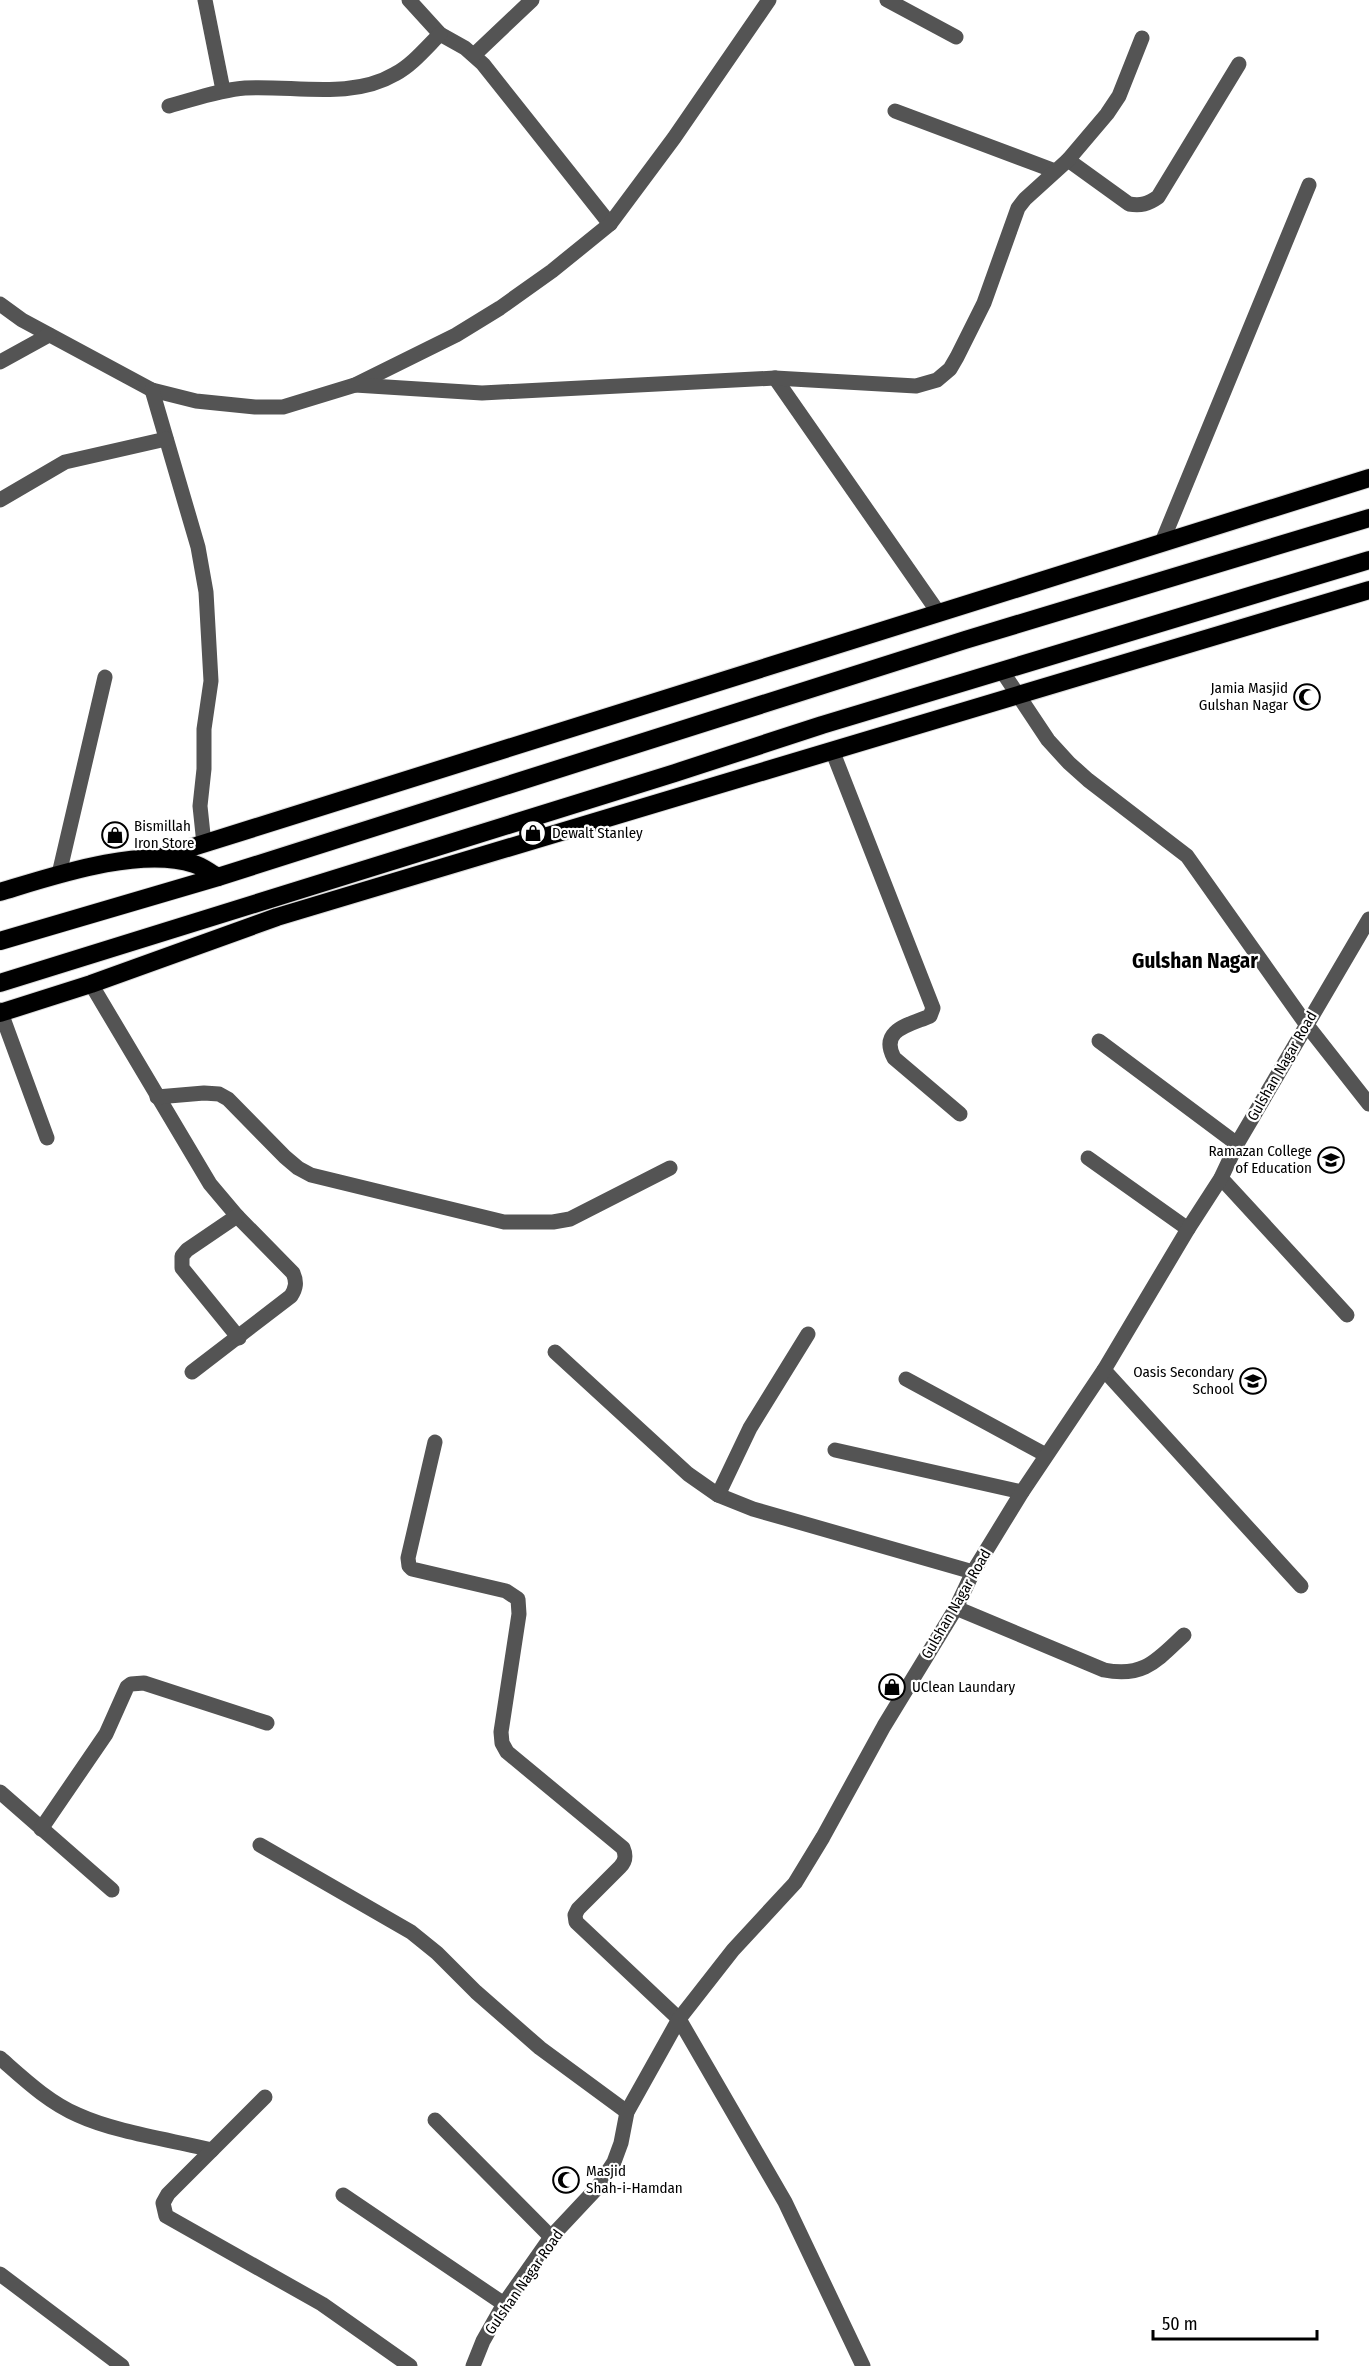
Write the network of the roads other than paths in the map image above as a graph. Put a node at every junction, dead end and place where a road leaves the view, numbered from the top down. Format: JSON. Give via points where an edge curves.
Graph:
{"nodes":[{"id":1,"x":205,"y":0,"type":"edge"},
{"id":2,"x":409,"y":0,"type":"edge"},
{"id":3,"x":532,"y":0,"type":"edge"},
{"id":4,"x":769,"y":0,"type":"edge"},
{"id":5,"x":887,"y":0,"type":"edge"},
{"id":6,"x":440,"y":34,"type":"junction"},
{"id":7,"x":957,"y":37,"type":"dead end"},
{"id":8,"x":1142,"y":38,"type":"dead end"},
{"id":9,"x":474,"y":55,"type":"junction"},
{"id":10,"x":1239,"y":63,"type":"dead end"},
{"id":11,"x":223,"y":90,"type":"junction"},
{"id":12,"x":169,"y":106,"type":"dead end"},
{"id":13,"x":895,"y":111,"type":"dead end"},
{"id":14,"x":1068,"y":160,"type":"junction"},
{"id":15,"x":1055,"y":171,"type":"junction"},
{"id":16,"x":1309,"y":185,"type":"dead end"},
{"id":17,"x":610,"y":224,"type":"junction"},
{"id":18,"x":0,"y":304,"type":"edge"},
{"id":19,"x":49,"y":335,"type":"junction"},
{"id":20,"x":0,"y":362,"type":"edge"},
{"id":21,"x":775,"y":378,"type":"junction"},
{"id":22,"x":355,"y":384,"type":"junction"},
{"id":23,"x":152,"y":390,"type":"junction"},
{"id":24,"x":166,"y":439,"type":"junction"},
{"id":25,"x":1369,"y":478,"type":"edge"},
{"id":26,"x":0,"y":500,"type":"edge"},
{"id":27,"x":1369,"y":518,"type":"edge"},
{"id":28,"x":1162,"y":542,"type":"junction"},
{"id":29,"x":1369,"y":560,"type":"edge"},
{"id":30,"x":1369,"y":590,"type":"edge"},
{"id":31,"x":938,"y":612,"type":"junction"},
{"id":32,"x":1002,"y":671,"type":"junction"},
{"id":33,"x":105,"y":677,"type":"dead end"},
{"id":34,"x":1017,"y":694,"type":"junction"},
{"id":35,"x":832,"y":750,"type":"junction"},
{"id":36,"x":204,"y":844,"type":"junction"},
{"id":37,"x":161,"y":857,"type":"junction"},
{"id":38,"x":59,"y":874,"type":"junction"},
{"id":39,"x":218,"y":878,"type":"junction"},
{"id":40,"x":0,"y":892,"type":"edge"},
{"id":41,"x":1369,"y":919,"type":"edge"},
{"id":42,"x":0,"y":941,"type":"edge"},
{"id":43,"x":0,"y":983,"type":"edge"},
{"id":44,"x":91,"y":984,"type":"junction"},
{"id":45,"x":0,"y":1012,"type":"edge"},
{"id":46,"x":1306,"y":1024,"type":"junction"},
{"id":47,"x":1099,"y":1041,"type":"dead end"},
{"id":48,"x":157,"y":1097,"type":"junction"},
{"id":49,"x":1369,"y":1104,"type":"edge"},
{"id":50,"x":960,"y":1114,"type":"dead end"},
{"id":51,"x":47,"y":1138,"type":"dead end"},
{"id":52,"x":1237,"y":1144,"type":"junction"},
{"id":53,"x":1088,"y":1158,"type":"dead end"},
{"id":54,"x":670,"y":1168,"type":"dead end"},
{"id":55,"x":1221,"y":1178,"type":"junction"},
{"id":56,"x":237,"y":1216,"type":"junction"},
{"id":57,"x":1188,"y":1229,"type":"junction"},
{"id":58,"x":1347,"y":1315,"type":"dead end"},
{"id":59,"x":808,"y":1334,"type":"dead end"},
{"id":60,"x":238,"y":1338,"type":"junction"},
{"id":61,"x":555,"y":1352,"type":"dead end"},
{"id":62,"x":1104,"y":1370,"type":"junction"},
{"id":63,"x":192,"y":1372,"type":"dead end"},
{"id":64,"x":906,"y":1379,"type":"dead end"},
{"id":65,"x":435,"y":1442,"type":"dead end"},
{"id":66,"x":835,"y":1450,"type":"dead end"},
{"id":67,"x":1046,"y":1455,"type":"junction"},
{"id":68,"x":1022,"y":1492,"type":"junction"},
{"id":69,"x":718,"y":1495,"type":"junction"},
{"id":70,"x":974,"y":1572,"type":"junction"},
{"id":71,"x":1301,"y":1586,"type":"dead end"},
{"id":72,"x":956,"y":1608,"type":"junction"},
{"id":73,"x":1184,"y":1635,"type":"dead end"},
{"id":74,"x":267,"y":1723,"type":"dead end"},
{"id":75,"x":0,"y":1792,"type":"edge"},
{"id":76,"x":40,"y":1829,"type":"junction"},
{"id":77,"x":260,"y":1845,"type":"dead end"},
{"id":78,"x":112,"y":1890,"type":"dead end"},
{"id":79,"x":679,"y":2019,"type":"junction"},
{"id":80,"x":0,"y":2058,"type":"edge"},
{"id":81,"x":265,"y":2097,"type":"dead end"},
{"id":82,"x":627,"y":2112,"type":"junction"},
{"id":83,"x":435,"y":2120,"type":"dead end"},
{"id":84,"x":212,"y":2150,"type":"junction"},
{"id":85,"x":343,"y":2194,"type":"dead end"},
{"id":86,"x":551,"y":2237,"type":"junction"},
{"id":87,"x":0,"y":2274,"type":"edge"},
{"id":88,"x":504,"y":2304,"type":"junction"},
{"id":89,"x":122,"y":2366,"type":"edge"},
{"id":90,"x":410,"y":2366,"type":"edge"},
{"id":91,"x":473,"y":2366,"type":"edge"},
{"id":92,"x":863,"y":2366,"type":"edge"}],
"edges":[{"from":1,"to":11,"type":"street"},
{"from":2,"to":6,"type":"street"},
{"from":3,"to":9,"type":"street"},
{"from":4,"to":17,"type":"street"},
{"from":5,"to":7,"type":"street"},
{"from":6,"to":9,"type":"street"},
{"from":6,"to":11,"type":"street","via":[[405,68],[373,83],[348,88]]},
{"from":8,"to":14,"type":"street","via":[[1113,105]]},
{"from":9,"to":17,"type":"street"},
{"from":10,"to":14,"type":"street","via":[[1158,197],[1150,203],[1129,204]]},
{"from":11,"to":12,"type":"street"},
{"from":13,"to":15,"type":"street"},
{"from":14,"to":15,"type":"street"},
{"from":15,"to":21,"type":"street","via":[[1018,208],[984,303],[950,369],[937,380],[916,386]]},
{"from":16,"to":28,"type":"street"},
{"from":17,"to":22,"type":"street","via":[[500,308],[456,335]]},
{"from":18,"to":19,"type":"street"},
{"from":19,"to":20,"type":"street"},
{"from":19,"to":23,"type":"street"},
{"from":21,"to":22,"type":"street","via":[[482,393]]},
{"from":21,"to":31,"type":"street"},
{"from":22,"to":23,"type":"street","via":[[283,407],[205,402]]},
{"from":23,"to":24,"type":"street"},
{"from":24,"to":26,"type":"street","via":[[65,462]]},
{"from":24,"to":36,"type":"street","via":[[198,547],[206,592],[211,681],[200,806]]},
{"from":25,"to":28,"type":"highway"},
{"from":27,"to":39,"type":"highway","via":[[954,644]]},
{"from":28,"to":31,"type":"highway"},
{"from":29,"to":32,"type":"highway"},
{"from":30,"to":34,"type":"highway"},
{"from":31,"to":36,"type":"highway"},
{"from":32,"to":34,"type":"street"},
{"from":32,"to":43,"type":"highway"},
{"from":33,"to":38,"type":"street"},
{"from":34,"to":35,"type":"highway"},
{"from":34,"to":46,"type":"street","via":[[1069,763],[1187,856]]},
{"from":35,"to":44,"type":"highway","via":[[277,917]]},
{"from":35,"to":50,"type":"street","via":[[933,1008],[930,1016],[897,1030],[888,1043],[890,1051]]},
{"from":36,"to":37,"type":"highway"},
{"from":37,"to":38,"type":"highway"},
{"from":37,"to":39,"type":"highway","via":[[195,864]]},
{"from":38,"to":40,"type":"highway"},
{"from":39,"to":42,"type":"highway"},
{"from":41,"to":46,"type":"street","name":"Gulshan Nagar Road"},
{"from":44,"to":45,"type":"highway"},
{"from":44,"to":48,"type":"street"},
{"from":45,"to":51,"type":"street"},
{"from":46,"to":49,"type":"street"},
{"from":46,"to":52,"type":"street","name":"Gulshan Nagar Road"},
{"from":47,"to":52,"type":"street"},
{"from":48,"to":54,"type":"street","via":[[219,1095],[235,1105],[285,1157],[311,1175],[504,1222],[570,1219]]},
{"from":48,"to":56,"type":"street","via":[[210,1184]]},
{"from":52,"to":55,"type":"street","name":"Gulshan Nagar Road"},
{"from":53,"to":57,"type":"street"},
{"from":55,"to":57,"type":"street","name":"Gulshan Nagar Road"},
{"from":55,"to":58,"type":"street"},
{"from":56,"to":60,"type":"street","via":[[187,1250],[181,1262]]},
{"from":56,"to":60,"type":"street","via":[[296,1280],[291,1296]]},
{"from":57,"to":62,"type":"street","name":"Gulshan Nagar Road"},
{"from":59,"to":69,"type":"street","via":[[750,1428]]},
{"from":60,"to":63,"type":"street"},
{"from":61,"to":69,"type":"street","via":[[688,1474]]},
{"from":62,"to":67,"type":"street","name":"Gulshan Nagar Road"},
{"from":62,"to":71,"type":"street"},
{"from":64,"to":67,"type":"street"},
{"from":65,"to":79,"type":"street","via":[[409,1566],[506,1591],[519,1599],[502,1743],[507,1752],[623,1848],[625,1862],[582,1903],[575,1915],[576,1922]]},
{"from":66,"to":68,"type":"street"},
{"from":67,"to":68,"type":"street","name":"Gulshan Nagar Road"},
{"from":68,"to":70,"type":"street","name":"Gulshan Nagar Road"},
{"from":69,"to":70,"type":"street","via":[[743,1506]]},
{"from":70,"to":72,"type":"street","name":"Gulshan Nagar Road"},
{"from":72,"to":73,"type":"street","via":[[1117,1673],[1148,1667]]},
{"from":72,"to":79,"type":"street","name":"Gulshan Nagar Road","via":[[795,1883],[733,1950]]},
{"from":74,"to":76,"type":"street","via":[[144,1683],[131,1684],[126,1687],[106,1734]]},
{"from":75,"to":76,"type":"street"},
{"from":76,"to":78,"type":"street"},
{"from":77,"to":82,"type":"street","via":[[411,1932],[540,2048]]},
{"from":79,"to":82,"type":"street","name":"Gulshan Nagar Road"},
{"from":79,"to":92,"type":"street","via":[[784,2202]]},
{"from":80,"to":84,"type":"street","via":[[32,2086],[76,2114]]},
{"from":81,"to":84,"type":"street"},
{"from":82,"to":86,"type":"street","name":"Gulshan Nagar Road","via":[[614,2162],[597,2188]]},
{"from":83,"to":86,"type":"street"},
{"from":84,"to":90,"type":"street","via":[[168,2194],[163,2203],[166,2216],[322,2304]]},
{"from":85,"to":88,"type":"street"},
{"from":86,"to":88,"type":"street","name":"Gulshan Nagar Road"},
{"from":87,"to":89,"type":"street"},
{"from":88,"to":91,"type":"street","name":"Gulshan Nagar Road"}]}
